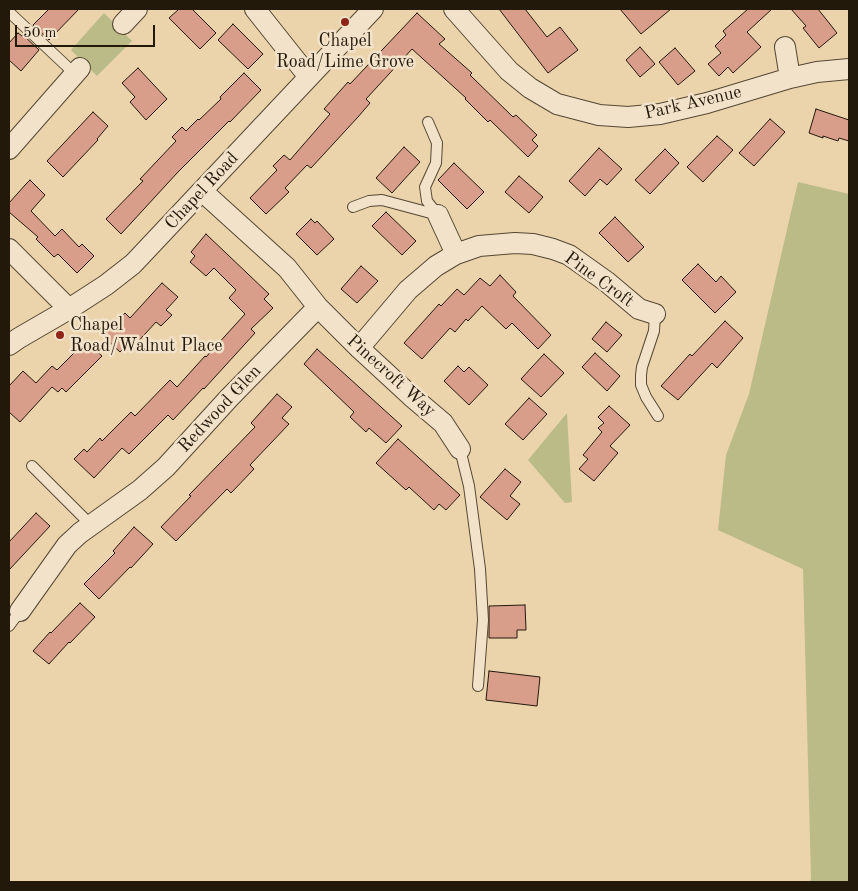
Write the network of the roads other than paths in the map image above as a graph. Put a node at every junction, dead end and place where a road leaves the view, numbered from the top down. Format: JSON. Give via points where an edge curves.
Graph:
{"nodes":[{"id":1,"x":137,"y":9,"type":"edge"},
{"id":2,"x":255,"y":9,"type":"edge"},
{"id":3,"x":373,"y":9,"type":"edge"},
{"id":4,"x":454,"y":9,"type":"edge"},
{"id":5,"x":9,"y":12,"type":"edge"},
{"id":6,"x":122,"y":24,"type":"dead end"},
{"id":7,"x":785,"y":47,"type":"dead end"},
{"id":8,"x":849,"y":69,"type":"edge"},
{"id":9,"x":77,"y":71,"type":"joint"},
{"id":10,"x":309,"y":76,"type":"junction"},
{"id":11,"x":790,"y":78,"type":"junction"},
{"id":12,"x":428,"y":122,"type":"dead end"},
{"id":13,"x":9,"y":149,"type":"edge"},
{"id":14,"x":202,"y":191,"type":"junction"},
{"id":15,"x":353,"y":207,"type":"dead end"},
{"id":16,"x":438,"y":215,"type":"junction"},
{"id":17,"x":9,"y":249,"type":"edge"},
{"id":18,"x":456,"y":254,"type":"junction"},
{"id":19,"x":318,"y":307,"type":"junction"},
{"id":20,"x":69,"y":309,"type":"junction"},
{"id":21,"x":655,"y":314,"type":"joint"},
{"id":22,"x":9,"y":345,"type":"edge"},
{"id":23,"x":358,"y":348,"type":"junction"},
{"id":24,"x":658,"y":416,"type":"dead end"},
{"id":25,"x":460,"y":449,"type":"joint"},
{"id":26,"x":32,"y":466,"type":"dead end"},
{"id":27,"x":91,"y":525,"type":"junction"},
{"id":28,"x":14,"y":618,"type":"edge"},
{"id":29,"x":478,"y":686,"type":"dead end"}],
"edges":[{"from":1,"to":6,"type":"street"},
{"from":2,"to":10,"type":"street"},
{"from":3,"to":10,"type":"street","name":"Chapel Road"},
{"from":4,"to":11,"type":"street","name":"Park Avenue","via":[[508,71],[530,88],[557,104],[599,115],[660,114]]},
{"from":5,"to":9,"type":"lane"},
{"from":7,"to":11,"type":"street"},
{"from":8,"to":11,"type":"street","name":"Park Avenue"},
{"from":9,"to":13,"type":"street"},
{"from":10,"to":14,"type":"street","name":"Chapel Road"},
{"from":12,"to":16,"type":"lane","via":[[437,143],[436,163],[425,187],[427,201]]},
{"from":14,"to":19,"type":"street","via":[[287,268]]},
{"from":14,"to":20,"type":"street","name":"Chapel Road","via":[[133,264]]},
{"from":15,"to":16,"type":"lane","via":[[382,200]]},
{"from":16,"to":18,"type":"street"},
{"from":17,"to":20,"type":"street"},
{"from":18,"to":21,"type":"street","name":"Pine Croft","via":[[479,246],[515,243],[553,249],[569,255],[639,308]]},
{"from":18,"to":23,"type":"street","name":"Pine Croft","via":[[408,290]]},
{"from":19,"to":23,"type":"street","name":"Pinecroft Way"},
{"from":19,"to":27,"type":"street","name":"Redwood Glen","via":[[166,467]]},
{"from":20,"to":22,"type":"street","name":"Chapel Road"},
{"from":21,"to":24,"type":"lane","via":[[654,331],[640,375],[641,385]]},
{"from":23,"to":25,"type":"street","name":"Pinecroft Way","via":[[443,423]]},
{"from":25,"to":29,"type":"lane","via":[[469,486],[480,569],[483,620]]},
{"from":26,"to":27,"type":"lane"},
{"from":27,"to":28,"type":"street","name":"Redwood Glen","via":[[67,545]]}]}
